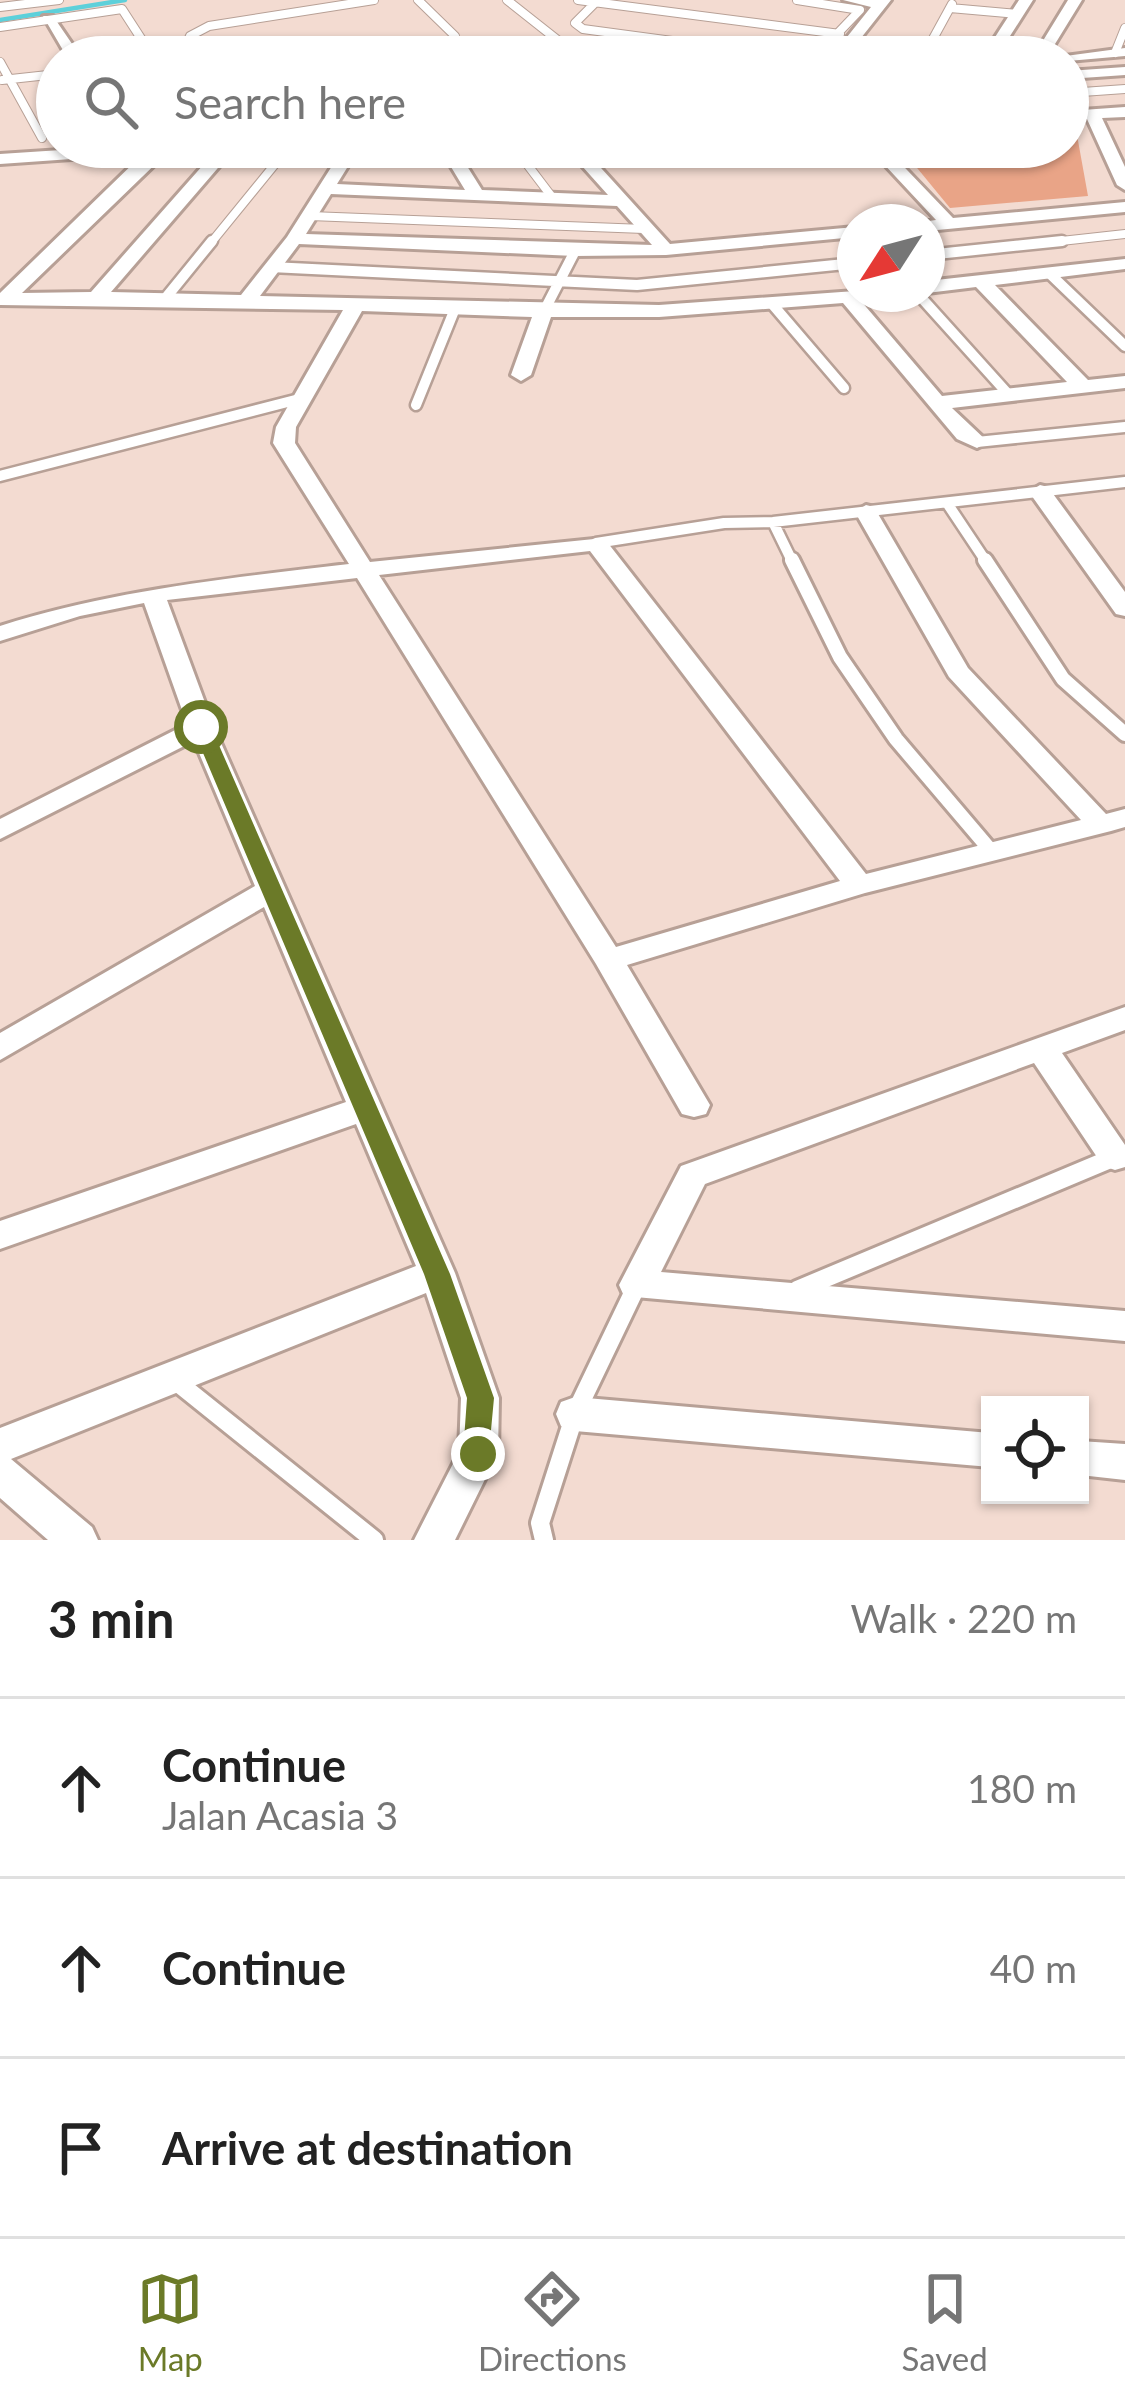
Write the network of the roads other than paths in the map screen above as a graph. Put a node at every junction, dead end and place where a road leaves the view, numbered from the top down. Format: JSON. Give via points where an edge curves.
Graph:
{"nodes":[{"id":1,"x":59,"y":0,"type":"edge"},
{"id":2,"x":374,"y":0,"type":"edge"},
{"id":3,"x":418,"y":0,"type":"edge"},
{"id":4,"x":507,"y":0,"type":"edge"},
{"id":5,"x":578,"y":0,"type":"edge"},
{"id":6,"x":797,"y":0,"type":"edge"},
{"id":7,"x":850,"y":0,"type":"edge"},
{"id":8,"x":1075,"y":0,"type":"edge"},
{"id":9,"x":596,"y":2,"type":"edge"},
{"id":10,"x":882,"y":2,"type":"edge"},
{"id":11,"x":952,"y":4,"type":"edge"},
{"id":12,"x":0,"y":7,"type":"edge"},
{"id":13,"x":1022,"y":7,"type":"edge"},
{"id":14,"x":48,"y":19,"type":"junction"},
{"id":15,"x":0,"y":27,"type":"edge"},
{"id":16,"x":1125,"y":28,"type":"edge"},
{"id":17,"x":840,"y":34,"type":"joint"},
{"id":18,"x":60,"y":36,"type":"edge"},
{"id":19,"x":139,"y":36,"type":"edge"},
{"id":20,"x":190,"y":36,"type":"edge"},
{"id":21,"x":455,"y":36,"type":"dead end"},
{"id":22,"x":552,"y":36,"type":"edge"},
{"id":23,"x":640,"y":36,"type":"edge"},
{"id":24,"x":855,"y":36,"type":"edge"},
{"id":25,"x":934,"y":36,"type":"edge"},
{"id":26,"x":1003,"y":36,"type":"edge"},
{"id":27,"x":1053,"y":36,"type":"edge"},
{"id":28,"x":1122,"y":55,"type":"edge"},
{"id":29,"x":1089,"y":58,"type":"edge"},
{"id":30,"x":0,"y":62,"type":"edge"},
{"id":31,"x":1125,"y":71,"type":"edge"},
{"id":32,"x":1089,"y":74,"type":"edge"},
{"id":33,"x":36,"y":76,"type":"edge"},
{"id":34,"x":5,"y":80,"type":"edge"},
{"id":35,"x":1125,"y":89,"type":"edge"},
{"id":36,"x":1089,"y":92,"type":"edge"},
{"id":37,"x":1125,"y":112,"type":"edge"},
{"id":38,"x":1089,"y":114,"type":"edge"},
{"id":39,"x":1092,"y":114,"type":"junction"},
{"id":40,"x":36,"y":121,"type":"edge"},
{"id":41,"x":36,"y":139,"type":"edge"},
{"id":42,"x":0,"y":140,"type":"edge"},
{"id":43,"x":36,"y":157,"type":"edge"},
{"id":44,"x":0,"y":159,"type":"edge"},
{"id":45,"x":144,"y":168,"type":"edge"},
{"id":46,"x":213,"y":168,"type":"edge"},
{"id":47,"x":272,"y":168,"type":"edge"},
{"id":48,"x":340,"y":168,"type":"edge"},
{"id":49,"x":460,"y":168,"type":"edge"},
{"id":50,"x":530,"y":168,"type":"edge"},
{"id":51,"x":592,"y":168,"type":"edge"},
{"id":52,"x":896,"y":168,"type":"edge"},
{"id":53,"x":1125,"y":185,"type":"edge"},
{"id":54,"x":329,"y":189,"type":"junction"},
{"id":55,"x":476,"y":193,"type":"junction"},
{"id":56,"x":552,"y":197,"type":"junction"},
{"id":57,"x":621,"y":201,"type":"junction"},
{"id":58,"x":1125,"y":207,"type":"edge"},
{"id":59,"x":310,"y":216,"type":"junction"},
{"id":60,"x":945,"y":224,"type":"edge"},
{"id":61,"x":949,"y":224,"type":"junction"},
{"id":62,"x":644,"y":229,"type":"junction"},
{"id":63,"x":831,"y":234,"type":"junction"},
{"id":64,"x":837,"y":234,"type":"edge"},
{"id":65,"x":1125,"y":234,"type":"edge"},
{"id":66,"x":294,"y":239,"type":"junction"},
{"id":67,"x":837,"y":241,"type":"edge"},
{"id":68,"x":666,"y":250,"type":"junction"},
{"id":69,"x":575,"y":251,"type":"junction"},
{"id":70,"x":945,"y":253,"type":"edge"},
{"id":71,"x":837,"y":263,"type":"edge"},
{"id":72,"x":1125,"y":264,"type":"edge"},
{"id":73,"x":271,"y":267,"type":"junction"},
{"id":74,"x":1049,"y":273,"type":"junction"},
{"id":75,"x":562,"y":279,"type":"junction"},
{"id":76,"x":981,"y":281,"type":"junction"},
{"id":77,"x":945,"y":285,"type":"edge"},
{"id":78,"x":98,"y":296,"type":"junction"},
{"id":79,"x":3,"y":299,"type":"edge"},
{"id":80,"x":837,"y":299,"type":"edge"},
{"id":81,"x":164,"y":300,"type":"junction"},
{"id":82,"x":246,"y":302,"type":"junction"},
{"id":83,"x":773,"y":305,"type":"junction"},
{"id":84,"x":354,"y":308,"type":"junction"},
{"id":85,"x":454,"y":311,"type":"junction"},
{"id":86,"x":860,"y":312,"type":"edge"},
{"id":87,"x":934,"y":312,"type":"edge"},
{"id":88,"x":543,"y":313,"type":"junction"},
{"id":89,"x":1125,"y":346,"type":"edge"},
{"id":90,"x":521,"y":375,"type":"dead end"},
{"id":91,"x":1125,"y":382,"type":"edge"},
{"id":92,"x":1083,"y":386,"type":"junction"},
{"id":93,"x":844,"y":388,"type":"dead end"},
{"id":94,"x":1009,"y":395,"type":"junction"},
{"id":95,"x":303,"y":398,"type":"junction"},
{"id":96,"x":938,"y":403,"type":"junction"},
{"id":97,"x":416,"y":404,"type":"dead end"},
{"id":98,"x":1125,"y":427,"type":"edge"},
{"id":99,"x":977,"y":442,"type":"joint"},
{"id":100,"x":0,"y":476,"type":"edge"},
{"id":101,"x":1125,"y":482,"type":"edge"},
{"id":102,"x":1040,"y":492,"type":"junction"},
{"id":103,"x":947,"y":502,"type":"junction"},
{"id":104,"x":866,"y":512,"type":"junction"},
{"id":105,"x":773,"y":523,"type":"junction"},
{"id":106,"x":596,"y":543,"type":"junction"},
{"id":107,"x":364,"y":569,"type":"junction"},
{"id":108,"x":153,"y":594,"type":"junction"},
{"id":109,"x":1125,"y":609,"type":"edge"},
{"id":110,"x":0,"y":634,"type":"edge"},
{"id":111,"x":201,"y":727,"type":"junction"},
{"id":112,"x":1125,"y":734,"type":"edge"},
{"id":113,"x":1113,"y":822,"type":"edge"},
{"id":114,"x":0,"y":830,"type":"edge"},
{"id":115,"x":992,"y":852,"type":"junction"},
{"id":116,"x":859,"y":885,"type":"junction"},
{"id":117,"x":273,"y":889,"type":"junction"},
{"id":118,"x":609,"y":960,"type":"junction"},
{"id":119,"x":1125,"y":1018,"type":"edge"},
{"id":120,"x":0,"y":1048,"type":"edge"},
{"id":121,"x":1043,"y":1051,"type":"junction"},
{"id":122,"x":694,"y":1106,"type":"dead end"},
{"id":123,"x":365,"y":1108,"type":"junction"},
{"id":124,"x":1120,"y":1157,"type":"edge"},
{"id":125,"x":0,"y":1235,"type":"edge"},
{"id":126,"x":437,"y":1274,"type":"junction"},
{"id":127,"x":637,"y":1285,"type":"junction"},
{"id":128,"x":779,"y":1297,"type":"junction"},
{"id":129,"x":1125,"y":1327,"type":"edge"},
{"id":130,"x":170,"y":1377,"type":"junction"},
{"id":131,"x":575,"y":1414,"type":"junction"},
{"id":132,"x":0,"y":1446,"type":"edge"},
{"id":133,"x":981,"y":1449,"type":"edge"},
{"id":134,"x":1089,"y":1459,"type":"edge"},
{"id":135,"x":1125,"y":1462,"type":"edge"},
{"id":136,"x":0,"y":1473,"type":"edge"},
{"id":137,"x":78,"y":1540,"type":"edge"},
{"id":138,"x":374,"y":1540,"type":"edge"},
{"id":139,"x":434,"y":1540,"type":"edge"},
{"id":140,"x":544,"y":1540,"type":"edge"}],
"edges":[{"from":1,"to":12,"type":"lane"},
{"from":2,"to":20,"type":"lane","via":[[209,26]]},
{"from":3,"to":21,"type":"lane"},
{"from":4,"to":22,"type":"lane"},
{"from":5,"to":9,"type":"lane"},
{"from":6,"to":17,"type":"lane","via":[[860,10]]},
{"from":7,"to":10,"type":"street"},
{"from":8,"to":27,"type":"street"},
{"from":9,"to":17,"type":"lane"},
{"from":9,"to":23,"type":"lane","via":[[575,23]]},
{"from":10,"to":24,"type":"street"},
{"from":11,"to":13,"type":"lane"},
{"from":11,"to":25,"type":"lane"},
{"from":13,"to":26,"type":"street"},
{"from":14,"to":15,"type":"lane"},
{"from":14,"to":18,"type":"street"},
{"from":14,"to":19,"type":"lane","via":[[122,9]]},
{"from":16,"to":28,"type":"lane"},
{"from":28,"to":29,"type":"street"},
{"from":30,"to":34,"type":"lane"},
{"from":31,"to":32,"type":"street"},
{"from":33,"to":34,"type":"lane"},
{"from":34,"to":40,"type":"lane"},
{"from":35,"to":36,"type":"lane"},
{"from":37,"to":39,"type":"street"},
{"from":38,"to":39,"type":"street"},
{"from":39,"to":53,"type":"street"},
{"from":41,"to":42,"type":"street"},
{"from":43,"to":44,"type":"street"},
{"from":45,"to":79,"type":"street"},
{"from":46,"to":78,"type":"street"},
{"from":47,"to":81,"type":"lane"},
{"from":48,"to":54,"type":"street"},
{"from":49,"to":55,"type":"street"},
{"from":50,"to":56,"type":"lane"},
{"from":51,"to":57,"type":"street"},
{"from":52,"to":61,"type":"street"},
{"from":54,"to":55,"type":"street"},
{"from":54,"to":59,"type":"street"},
{"from":55,"to":56,"type":"street"},
{"from":56,"to":57,"type":"street"},
{"from":57,"to":62,"type":"street"},
{"from":58,"to":61,"type":"street"},
{"from":59,"to":62,"type":"lane"},
{"from":59,"to":66,"type":"street"},
{"from":60,"to":61,"type":"street"},
{"from":62,"to":68,"type":"street"},
{"from":63,"to":64,"type":"street"},
{"from":63,"to":67,"type":"street"},
{"from":63,"to":68,"type":"street"},
{"from":65,"to":70,"type":"lane"},
{"from":66,"to":69,"type":"street"},
{"from":66,"to":73,"type":"street"},
{"from":68,"to":69,"type":"street"},
{"from":69,"to":75,"type":"lane"},
{"from":71,"to":75,"type":"lane","via":[[638,285]]},
{"from":72,"to":74,"type":"street"},
{"from":73,"to":75,"type":"lane"},
{"from":73,"to":82,"type":"street"},
{"from":74,"to":76,"type":"street"},
{"from":74,"to":89,"type":"lane"},
{"from":75,"to":88,"type":"lane"},
{"from":76,"to":77,"type":"street"},
{"from":76,"to":92,"type":"street"},
{"from":78,"to":79,"type":"street"},
{"from":78,"to":81,"type":"street"},
{"from":80,"to":83,"type":"street"},
{"from":81,"to":82,"type":"street"},
{"from":82,"to":84,"type":"street"},
{"from":83,"to":88,"type":"street"},
{"from":83,"to":93,"type":"lane"},
{"from":84,"to":85,"type":"street"},
{"from":84,"to":95,"type":"street"},
{"from":85,"to":88,"type":"street"},
{"from":85,"to":97,"type":"lane"},
{"from":86,"to":96,"type":"street"},
{"from":87,"to":94,"type":"lane"},
{"from":88,"to":90,"type":"street"},
{"from":91,"to":92,"type":"street"},
{"from":92,"to":94,"type":"street"},
{"from":94,"to":96,"type":"street"},
{"from":95,"to":100,"type":"lane"},
{"from":95,"to":107,"type":"street","via":[[284,443]]},
{"from":96,"to":99,"type":"street"},
{"from":98,"to":99,"type":"lane"},
{"from":101,"to":102,"type":"lane"},
{"from":102,"to":103,"type":"lane"},
{"from":102,"to":109,"type":"street"},
{"from":103,"to":104,"type":"lane"},
{"from":103,"to":112,"type":"lane","via":[[1063,680]]},
{"from":104,"to":105,"type":"lane"},
{"from":104,"to":113,"type":"street","via":[[958,671]]},
{"from":105,"to":106,"type":"lane"},
{"from":105,"to":115,"type":"lane","via":[[840,657],[896,739]]},
{"from":106,"to":107,"type":"street"},
{"from":106,"to":116,"type":"street"},
{"from":107,"to":108,"type":"street"},
{"from":107,"to":118,"type":"street"},
{"from":108,"to":110,"type":"street"},
{"from":108,"to":111,"type":"street"},
{"from":111,"to":114,"type":"street"},
{"from":111,"to":117,"type":"street"},
{"from":113,"to":115,"type":"street"},
{"from":115,"to":116,"type":"street"},
{"from":116,"to":118,"type":"street"},
{"from":117,"to":120,"type":"street"},
{"from":117,"to":123,"type":"street"},
{"from":118,"to":122,"type":"street"},
{"from":119,"to":121,"type":"street"},
{"from":121,"to":124,"type":"street"},
{"from":121,"to":127,"type":"street","via":[[693,1175]]},
{"from":123,"to":125,"type":"street"},
{"from":123,"to":126,"type":"street"},
{"from":124,"to":128,"type":"lane"},
{"from":126,"to":130,"type":"street"},
{"from":126,"to":139,"type":"street","via":[[480,1398],[478,1454]]},
{"from":127,"to":128,"type":"street"},
{"from":127,"to":131,"type":"lane"},
{"from":128,"to":129,"type":"street"},
{"from":130,"to":132,"type":"street"},
{"from":130,"to":138,"type":"lane"},
{"from":131,"to":133,"type":"street"},
{"from":131,"to":140,"type":"lane","via":[[540,1523]]},
{"from":134,"to":135,"type":"street"},
{"from":136,"to":137,"type":"street"}]}
